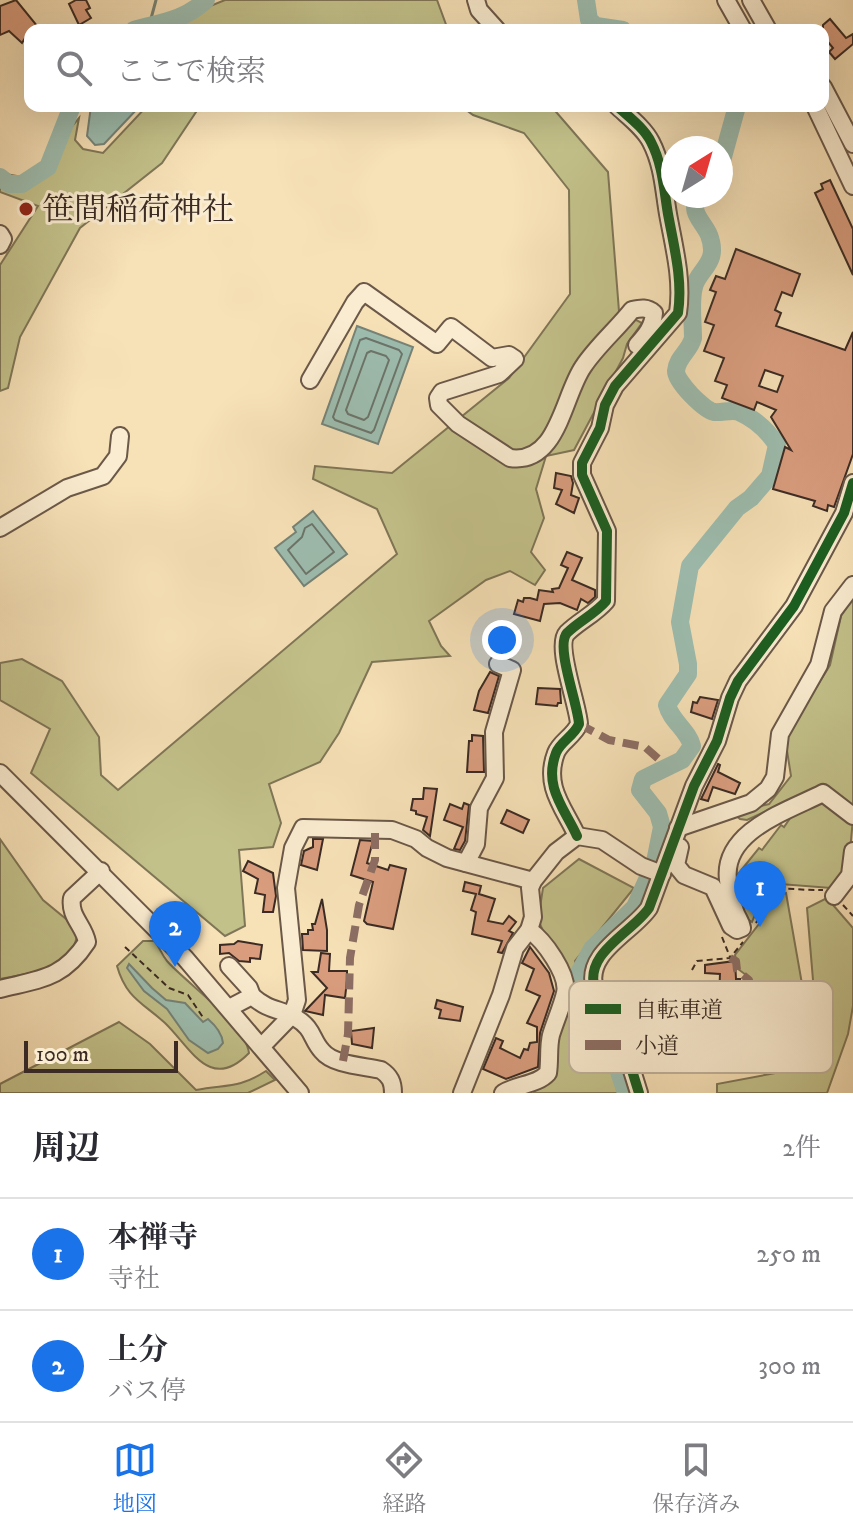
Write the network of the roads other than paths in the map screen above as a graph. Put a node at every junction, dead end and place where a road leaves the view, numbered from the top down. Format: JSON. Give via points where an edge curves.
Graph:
{"nodes":[{"id":1,"x":476,"y":0,"type":"edge"},
{"id":2,"x":726,"y":0,"type":"edge"},
{"id":3,"x":751,"y":0,"type":"edge"},
{"id":4,"x":492,"y":24,"type":"edge"},
{"id":5,"x":740,"y":24,"type":"edge"},
{"id":6,"x":765,"y":24,"type":"edge"},
{"id":7,"x":829,"y":97,"type":"edge"},
{"id":8,"x":834,"y":106,"type":"junction"},
{"id":9,"x":623,"y":112,"type":"edge"},
{"id":10,"x":818,"y":112,"type":"edge"},
{"id":11,"x":853,"y":126,"type":"edge"},
{"id":12,"x":853,"y":144,"type":"edge"},
{"id":13,"x":853,"y":186,"type":"edge"},
{"id":14,"x":0,"y":234,"type":"edge"},
{"id":15,"x":0,"y":245,"type":"edge"},
{"id":16,"x":633,"y":363,"type":"junction"},
{"id":17,"x":310,"y":380,"type":"dead end"},
{"id":18,"x":120,"y":436,"type":"dead end"},
{"id":19,"x":853,"y":483,"type":"edge"},
{"id":20,"x":0,"y":528,"type":"edge"},
{"id":21,"x":853,"y":585,"type":"edge"},
{"id":22,"x":498,"y":664,"type":"dead end"},
{"id":23,"x":739,"y":668,"type":"dead end"},
{"id":24,"x":734,"y":689,"type":"junction"},
{"id":25,"x":0,"y":773,"type":"edge"},
{"id":26,"x":853,"y":816,"type":"edge"},
{"id":27,"x":681,"y":827,"type":"junction"},
{"id":28,"x":577,"y":836,"type":"junction"},
{"id":29,"x":853,"y":851,"type":"edge"},
{"id":30,"x":466,"y":863,"type":"junction"},
{"id":31,"x":101,"y":871,"type":"junction"},
{"id":32,"x":655,"y":871,"type":"junction"},
{"id":33,"x":533,"y":881,"type":"junction"},
{"id":34,"x":834,"y":896,"type":"road end"},
{"id":35,"x":529,"y":930,"type":"junction"},
{"id":36,"x":229,"y":966,"type":"dead end"},
{"id":37,"x":594,"y":981,"type":"edge"},
{"id":38,"x":0,"y":989,"type":"edge"},
{"id":39,"x":252,"y":996,"type":"junction"},
{"id":40,"x":229,"y":1008,"type":"junction"},
{"id":41,"x":292,"y":1015,"type":"junction"},
{"id":42,"x":262,"y":1046,"type":"junction"},
{"id":43,"x":633,"y":1073,"type":"edge"},
{"id":44,"x":300,"y":1093,"type":"edge"},
{"id":45,"x":393,"y":1093,"type":"edge"},
{"id":46,"x":462,"y":1093,"type":"edge"},
{"id":47,"x":503,"y":1093,"type":"edge"},
{"id":48,"x":639,"y":1093,"type":"edge"}],
"edges":[{"from":1,"to":4,"type":"street"},
{"from":2,"to":5,"type":"street"},
{"from":3,"to":6,"type":"street"},
{"from":7,"to":8,"type":"street"},
{"from":8,"to":11,"type":"street"},
{"from":8,"to":12,"type":"street"},
{"from":9,"to":16,"type":"street","via":[[656,153],[677,260],[678,313]]},
{"from":10,"to":13,"type":"street"},
{"from":14,"to":15,"type":"street"},
{"from":16,"to":17,"type":"street","via":[[634,348],[650,330],[654,313],[649,309],[632,310],[582,368],[547,442],[519,460],[458,424],[438,398],[442,392],[499,374],[515,359],[492,358],[451,327],[437,344],[364,292]]},
{"from":16,"to":28,"type":"street","via":[[605,405],[582,463],[582,475],[607,531],[606,601],[568,633],[562,648],[579,724],[556,753],[553,789]]},
{"from":18,"to":20,"type":"street","via":[[118,456],[103,476],[67,488]]},
{"from":19,"to":24,"type":"street","via":[[844,513],[803,591]]},
{"from":21,"to":27,"type":"street","via":[[833,611],[819,665],[780,734],[775,777],[768,789],[751,803]]},
{"from":22,"to":30,"type":"street","via":[[512,670],[494,732],[495,778],[479,808],[476,844]]},
{"from":23,"to":24,"type":"street"},
{"from":24,"to":27,"type":"street"},
{"from":25,"to":31,"type":"street"},
{"from":26,"to":27,"type":"street","via":[[823,793],[742,839],[731,856],[728,877],[742,923],[737,930],[713,887],[684,875],[676,865]]},
{"from":27,"to":32,"type":"street"},
{"from":28,"to":32,"type":"street","via":[[602,840]]},
{"from":28,"to":33,"type":"street"},
{"from":29,"to":34,"type":"street","via":[[850,875]]},
{"from":30,"to":33,"type":"street"},
{"from":30,"to":41,"type":"street","via":[[392,830],[303,828],[293,848],[286,888],[297,1000]]},
{"from":31,"to":38,"type":"street","via":[[72,898],[72,914],[87,942],[77,957],[63,971]]},
{"from":31,"to":40,"type":"street"},
{"from":32,"to":37,"type":"street","via":[[649,908],[598,962]]},
{"from":33,"to":35,"type":"street"},
{"from":35,"to":46,"type":"street","via":[[515,948]]},
{"from":35,"to":47,"type":"street","via":[[550,950],[565,994],[550,1039],[548,1073],[541,1081]]},
{"from":36,"to":39,"type":"street"},
{"from":39,"to":40,"type":"street"},
{"from":39,"to":41,"type":"street","via":[[274,1011]]},
{"from":40,"to":42,"type":"street"},
{"from":41,"to":42,"type":"street"},
{"from":41,"to":45,"type":"street","via":[[330,1058],[387,1074]]},
{"from":42,"to":44,"type":"street"},
{"from":43,"to":48,"type":"street"}]}
